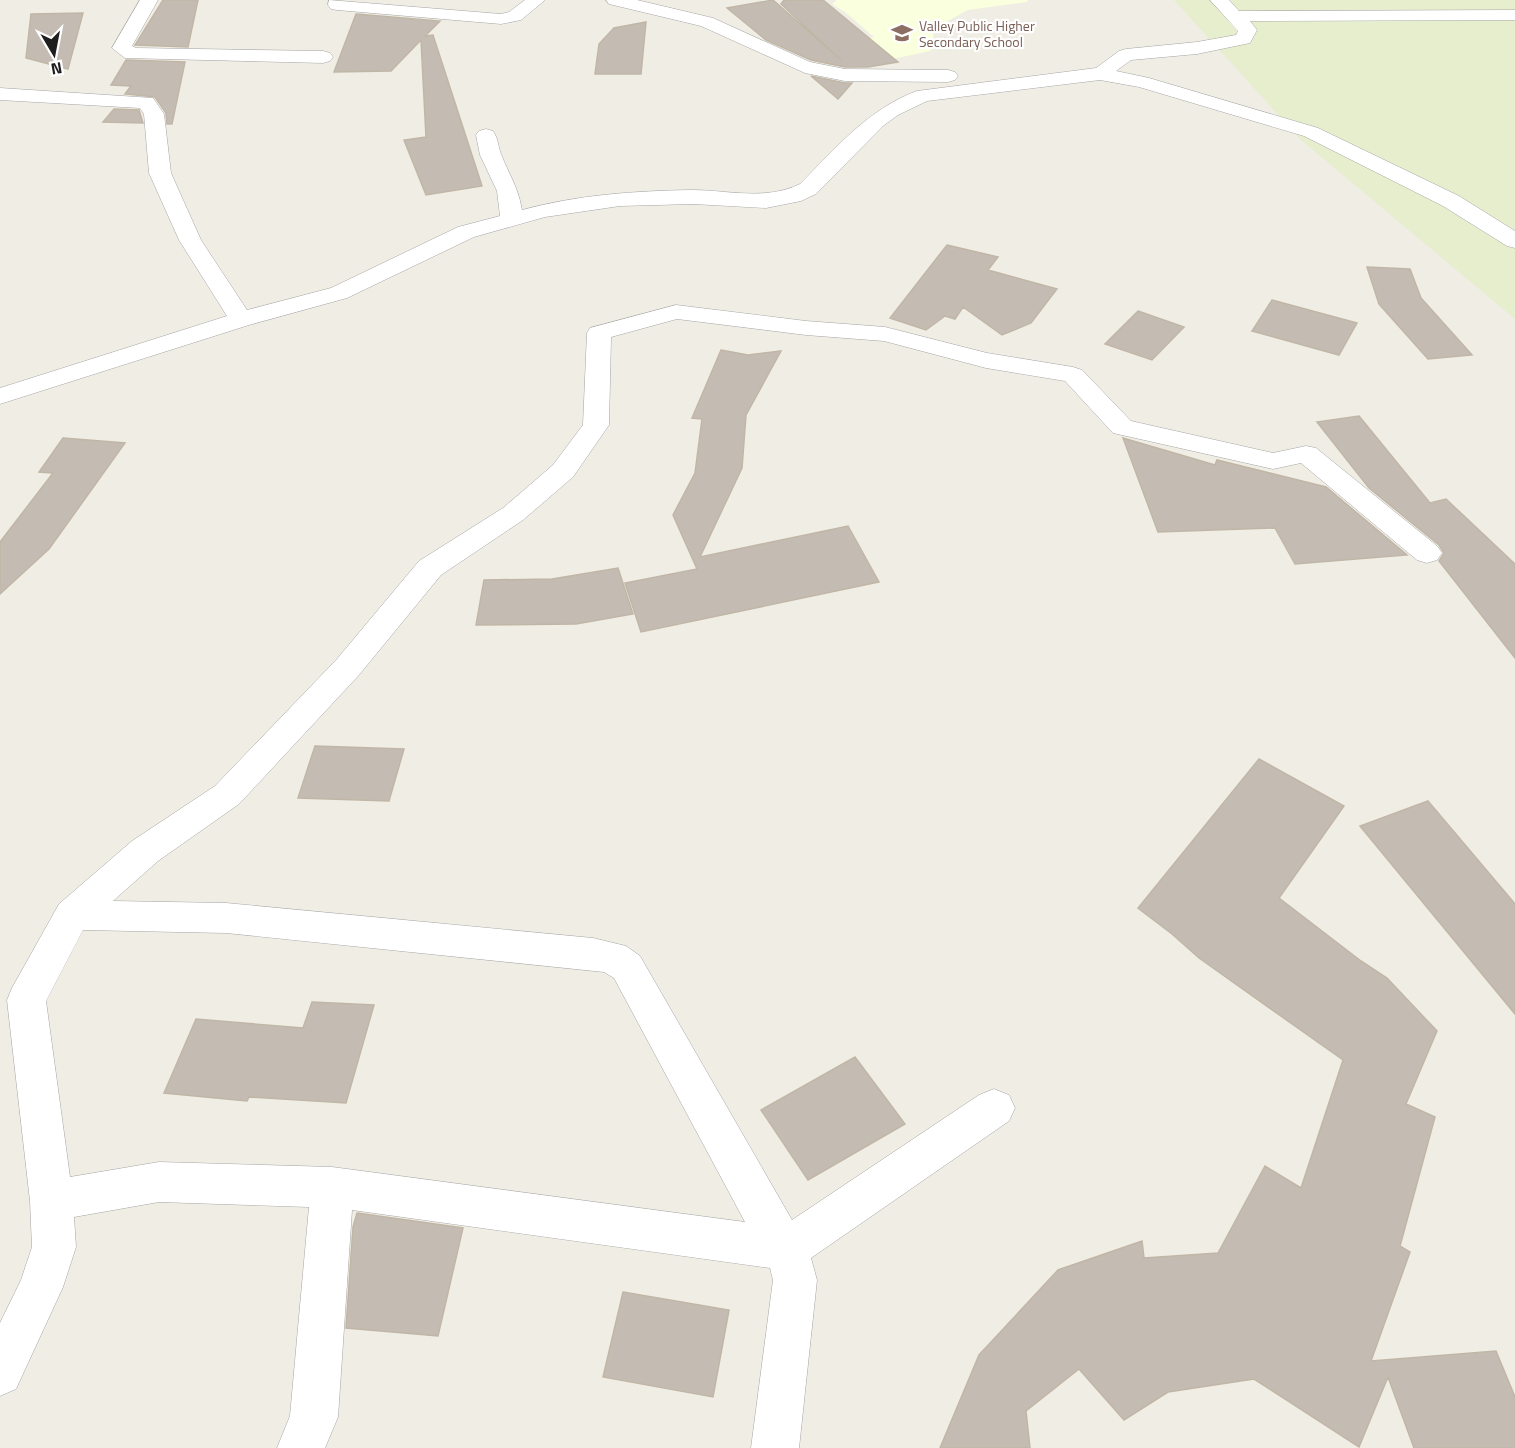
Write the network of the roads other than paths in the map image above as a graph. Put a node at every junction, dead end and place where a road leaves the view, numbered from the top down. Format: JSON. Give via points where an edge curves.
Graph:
{"nodes":[{"id":1,"x":149,"y":0,"type":"edge"},
{"id":2,"x":338,"y":0,"type":"edge"},
{"id":3,"x":536,"y":0,"type":"edge"},
{"id":4,"x":615,"y":0,"type":"edge"},
{"id":5,"x":704,"y":0,"type":"edge"},
{"id":6,"x":1219,"y":0,"type":"edge"},
{"id":7,"x":1515,"y":15,"type":"edge"},
{"id":8,"x":1234,"y":16,"type":"junction"},
{"id":9,"x":707,"y":22,"type":"junction"},
{"id":10,"x":323,"y":57,"type":"dead end"},
{"id":11,"x":1100,"y":74,"type":"junction"},
{"id":12,"x":0,"y":94,"type":"edge"},
{"id":13,"x":486,"y":135,"type":"dead end"},
{"id":14,"x":512,"y":219,"type":"junction"},
{"id":15,"x":1515,"y":241,"type":"edge"},
{"id":16,"x":242,"y":319,"type":"junction"},
{"id":17,"x":0,"y":396,"type":"edge"},
{"id":18,"x":1427,"y":553,"type":"dead end"},
{"id":19,"x":72,"y":915,"type":"junction"},
{"id":20,"x":994,"y":1108,"type":"dead end"},
{"id":21,"x":332,"y":1187,"type":"junction"},
{"id":22,"x":52,"y":1201,"type":"junction"},
{"id":23,"x":787,"y":1249,"type":"junction"},
{"id":24,"x":0,"y":1373,"type":"edge"},
{"id":25,"x":300,"y":1448,"type":"edge"},
{"id":26,"x":774,"y":1448,"type":"edge"}],
"edges":[{"from":1,"to":10,"type":"street","via":[[121,48],[132,54]]},
{"from":2,"to":3,"type":"street","via":[[337,5],[501,19],[515,16]]},
{"from":4,"to":9,"type":"street"},
{"from":5,"to":9,"type":"street","via":[[709,10]]},
{"from":6,"to":8,"type":"street"},
{"from":7,"to":8,"type":"street"},
{"from":8,"to":11,"type":"street","via":[[1248,30],[1243,39],[1126,55]]},
{"from":9,"to":11,"type":"street","via":[[805,67],[845,75]]},
{"from":11,"to":14,"type":"street","via":[[908,99],[882,115],[808,189],[793,196],[766,201],[693,197],[620,200]]},
{"from":11,"to":15,"type":"street","via":[[1142,82],[1311,132],[1451,201]]},
{"from":12,"to":16,"type":"street","via":[[146,102],[154,114],[160,173],[190,240]]},
{"from":13,"to":14,"type":"street","via":[[508,191]]},
{"from":14,"to":16,"type":"street","via":[[466,232],[339,293]]},
{"from":16,"to":17,"type":"street"},
{"from":18,"to":19,"type":"street","via":[[1306,454],[1273,462],[1122,427],[1073,375],[986,360],[885,334],[676,312],[599,333],[596,425],[563,471],[513,514],[430,568],[348,667],[227,795],[145,851]]},
{"from":19,"to":22,"type":"street","via":[[26,1000]]},
{"from":19,"to":23,"type":"street","via":[[226,918],[613,957],[627,967],[768,1222]]},
{"from":20,"to":23,"type":"street"},
{"from":21,"to":22,"type":"street","via":[[159,1182]]},
{"from":21,"to":23,"type":"street"},
{"from":21,"to":25,"type":"street","via":[[314,1417]]},
{"from":22,"to":24,"type":"street","via":[[54,1247],[41,1287]]},
{"from":23,"to":26,"type":"street","via":[[795,1280]]}]}
